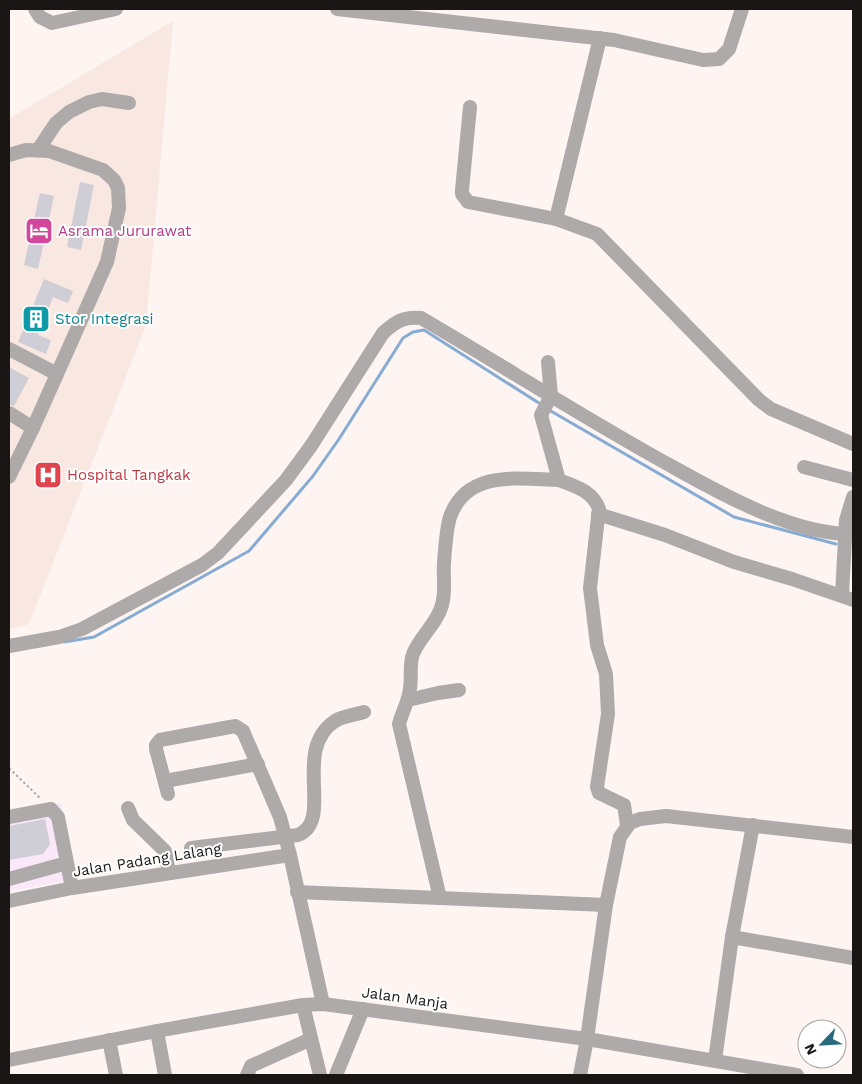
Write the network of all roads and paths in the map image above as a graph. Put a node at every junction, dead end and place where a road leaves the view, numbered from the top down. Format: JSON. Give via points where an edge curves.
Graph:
{"nodes":[{"id":1,"x":35,"y":9,"type":"edge"},
{"id":2,"x":116,"y":9,"type":"edge"},
{"id":3,"x":337,"y":9,"type":"edge"},
{"id":4,"x":742,"y":9,"type":"edge"},
{"id":5,"x":375,"y":11,"type":"edge"},
{"id":6,"x":83,"y":12,"type":"edge"},
{"id":7,"x":600,"y":38,"type":"junction"},
{"id":8,"x":129,"y":103,"type":"dead end"},
{"id":9,"x":470,"y":106,"type":"dead end"},
{"id":10,"x":38,"y":150,"type":"junction"},
{"id":11,"x":9,"y":155,"type":"edge"},
{"id":12,"x":556,"y":220,"type":"junction"},
{"id":13,"x":9,"y":349,"type":"edge"},
{"id":14,"x":548,"y":362,"type":"dead end"},
{"id":15,"x":57,"y":374,"type":"junction"},
{"id":16,"x":547,"y":402,"type":"junction"},
{"id":17,"x":9,"y":413,"type":"edge"},
{"id":18,"x":32,"y":428,"type":"junction"},
{"id":19,"x":853,"y":444,"type":"edge"},
{"id":20,"x":804,"y":467,"type":"dead end"},
{"id":21,"x":9,"y":476,"type":"edge"},
{"id":22,"x":559,"y":480,"type":"junction"},
{"id":23,"x":853,"y":480,"type":"edge"},
{"id":24,"x":853,"y":497,"type":"edge"},
{"id":25,"x":598,"y":514,"type":"junction"},
{"id":26,"x":850,"y":534,"type":"edge"},
{"id":27,"x":848,"y":598,"type":"edge"},
{"id":28,"x":9,"y":646,"type":"edge"},
{"id":29,"x":459,"y":690,"type":"dead end"},
{"id":30,"x":408,"y":700,"type":"junction"},
{"id":31,"x":364,"y":712,"type":"dead end"},
{"id":32,"x":258,"y":764,"type":"junction"},
{"id":33,"x":9,"y":768,"type":"edge"},
{"id":34,"x":128,"y":808,"type":"dead end"},
{"id":35,"x":51,"y":809,"type":"junction"},
{"id":36,"x":9,"y":817,"type":"edge"},
{"id":37,"x":627,"y":825,"type":"junction"},
{"id":38,"x":753,"y":825,"type":"junction"},
{"id":39,"x":285,"y":836,"type":"junction"},
{"id":40,"x":853,"y":837,"type":"edge"},
{"id":41,"x":191,"y":848,"type":"dead end"},
{"id":42,"x":290,"y":855,"type":"junction"},
{"id":43,"x":67,"y":863,"type":"junction"},
{"id":44,"x":169,"y":872,"type":"junction"},
{"id":45,"x":9,"y":879,"type":"edge"},
{"id":46,"x":72,"y":888,"type":"junction"},
{"id":47,"x":297,"y":892,"type":"junction"},
{"id":48,"x":440,"y":898,"type":"junction"},
{"id":49,"x":9,"y":901,"type":"edge"},
{"id":50,"x":606,"y":905,"type":"junction"},
{"id":51,"x":732,"y":937,"type":"junction"},
{"id":52,"x":853,"y":958,"type":"edge"},
{"id":53,"x":323,"y":1004,"type":"junction"},
{"id":54,"x":303,"y":1005,"type":"junction"},
{"id":55,"x":363,"y":1009,"type":"junction"},
{"id":56,"x":157,"y":1031,"type":"junction"},
{"id":57,"x":311,"y":1038,"type":"junction"},
{"id":58,"x":587,"y":1039,"type":"junction"},
{"id":59,"x":109,"y":1040,"type":"junction"},
{"id":60,"x":9,"y":1060,"type":"edge"},
{"id":61,"x":715,"y":1060,"type":"junction"},
{"id":62,"x":774,"y":1073,"type":"edge"},
{"id":63,"x":116,"y":1075,"type":"edge"},
{"id":64,"x":165,"y":1075,"type":"edge"},
{"id":65,"x":247,"y":1075,"type":"edge"},
{"id":66,"x":320,"y":1075,"type":"edge"},
{"id":67,"x":336,"y":1075,"type":"edge"},
{"id":68,"x":580,"y":1075,"type":"edge"},
{"id":69,"x":797,"y":1075,"type":"edge"}],
"edges":[{"from":1,"to":6,"type":"street","via":[[40,17],[52,23]]},
{"from":2,"to":6,"type":"street"},
{"from":3,"to":5,"type":"street"},
{"from":4,"to":7,"type":"street","via":[[729,49],[718,60],[703,60]]},
{"from":5,"to":7,"type":"street"},
{"from":7,"to":12,"type":"street"},
{"from":8,"to":10,"type":"street","via":[[102,99],[69,112],[56,123]]},
{"from":9,"to":12,"type":"street","via":[[462,190],[465,199],[473,204]]},
{"from":10,"to":11,"type":"street"},
{"from":10,"to":15,"type":"street","via":[[103,170],[114,180],[119,197],[107,262]]},
{"from":12,"to":19,"type":"street","via":[[596,234],[752,394],[771,409]]},
{"from":13,"to":15,"type":"street"},
{"from":14,"to":16,"type":"street"},
{"from":15,"to":18,"type":"street"},
{"from":16,"to":22,"type":"street","via":[[541,415]]},
{"from":16,"to":26,"type":"street","via":[[758,511],[816,530]]},
{"from":16,"to":28,"type":"street","via":[[421,318],[402,318],[383,333],[286,480],[211,559],[82,629],[59,637]]},
{"from":17,"to":18,"type":"street"},
{"from":18,"to":21,"type":"street"},
{"from":20,"to":23,"type":"street"},
{"from":22,"to":25,"type":"street","via":[[588,492],[596,499]]},
{"from":22,"to":30,"type":"street","via":[[483,483],[463,495],[455,505],[444,564],[443,603],[412,655]]},
{"from":24,"to":26,"type":"street","via":[[846,520]]},
{"from":25,"to":27,"type":"street"},
{"from":25,"to":37,"type":"street","via":[[590,588],[597,645],[606,674],[608,714],[597,787],[599,792],[624,805]]},
{"from":26,"to":27,"type":"street"},
{"from":29,"to":30,"type":"street"},
{"from":30,"to":48,"type":"street","via":[[399,724]]},
{"from":31,"to":39,"type":"street","via":[[339,719],[324,730],[314,752],[313,818],[303,832]]},
{"from":32,"to":32,"type":"street","via":[[245,734],[230,726],[162,738],[157,742],[167,787]]},
{"from":32,"to":39,"type":"street"},
{"from":33,"to":35,"type":"path"},
{"from":34,"to":44,"type":"street","via":[[134,822],[165,852]]},
{"from":35,"to":36,"type":"street"},
{"from":35,"to":43,"type":"street","via":[[58,817]]},
{"from":37,"to":38,"type":"street","via":[[640,819],[666,816]]},
{"from":37,"to":50,"type":"street","via":[[620,837]]},
{"from":38,"to":40,"type":"street"},
{"from":38,"to":51,"type":"street"},
{"from":39,"to":41,"type":"street"},
{"from":39,"to":42,"type":"street"},
{"from":42,"to":44,"type":"street","name":"Jalan Padang Lalang"},
{"from":42,"to":47,"type":"street"},
{"from":43,"to":45,"type":"street"},
{"from":43,"to":46,"type":"street"},
{"from":44,"to":46,"type":"street","name":"Jalan Padang Lalang"},
{"from":46,"to":49,"type":"street","name":"Jalan Padang Lalang"},
{"from":47,"to":48,"type":"street"},
{"from":47,"to":53,"type":"street"},
{"from":48,"to":50,"type":"street"},
{"from":50,"to":58,"type":"street"},
{"from":51,"to":52,"type":"street"},
{"from":51,"to":61,"type":"street"},
{"from":53,"to":54,"type":"street","name":"Jalan Manja"},
{"from":53,"to":55,"type":"street","name":"Jalan Manja"},
{"from":54,"to":56,"type":"street","name":"Jalan Manja"},
{"from":54,"to":57,"type":"street"},
{"from":55,"to":58,"type":"street","name":"Jalan Manja"},
{"from":55,"to":67,"type":"street"},
{"from":56,"to":59,"type":"street","name":"Jalan Manja"},
{"from":56,"to":64,"type":"street"},
{"from":57,"to":65,"type":"street","via":[[251,1066]]},
{"from":57,"to":66,"type":"street"},
{"from":58,"to":61,"type":"street","name":"Jalan Manja"},
{"from":58,"to":68,"type":"street"},
{"from":59,"to":60,"type":"street","name":"Jalan Manja"},
{"from":59,"to":63,"type":"street"},
{"from":61,"to":62,"type":"street","name":"Jalan Manja"},
{"from":62,"to":69,"type":"street","name":"Jalan Manja"}]}
